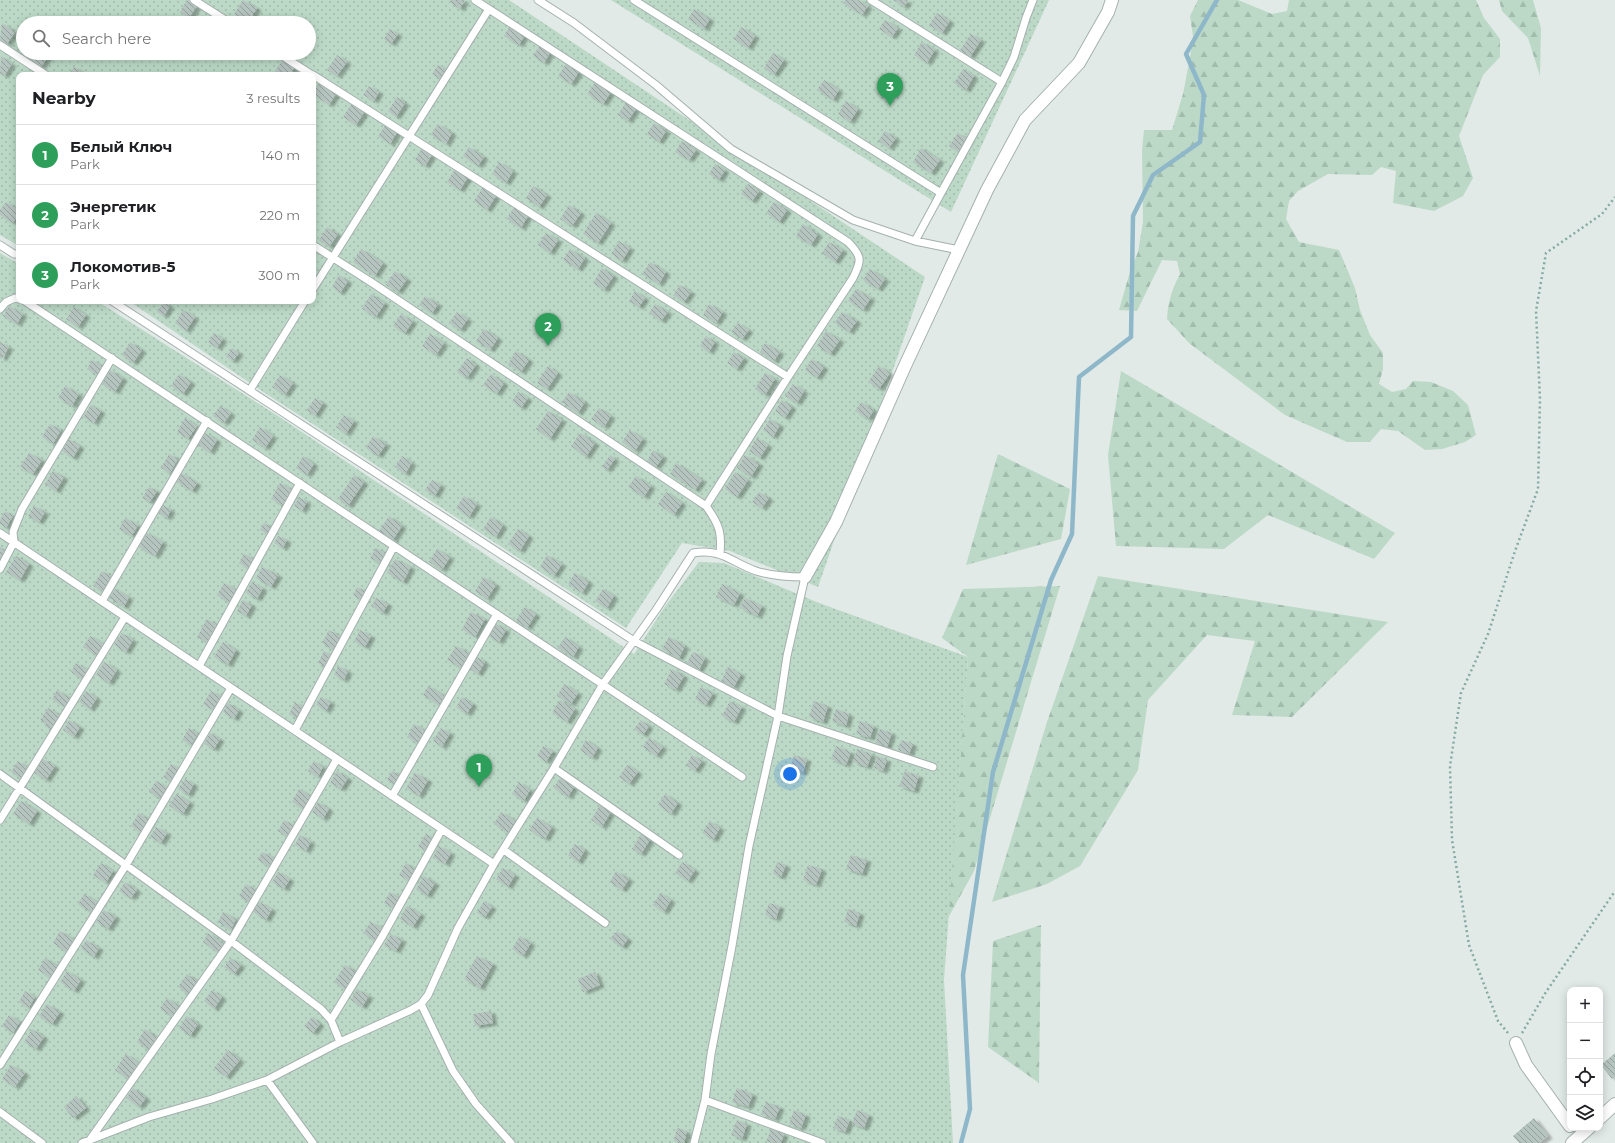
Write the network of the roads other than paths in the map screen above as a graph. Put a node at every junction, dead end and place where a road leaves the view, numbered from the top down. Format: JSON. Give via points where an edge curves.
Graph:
{"nodes":[{"id":1,"x":194,"y":0,"type":"edge"},
{"id":2,"x":475,"y":0,"type":"edge"},
{"id":3,"x":538,"y":0,"type":"edge"},
{"id":4,"x":634,"y":0,"type":"edge"},
{"id":5,"x":871,"y":0,"type":"edge"},
{"id":6,"x":1033,"y":0,"type":"edge"},
{"id":7,"x":1112,"y":0,"type":"edge"},
{"id":8,"x":489,"y":9,"type":"junction"},
{"id":9,"x":219,"y":16,"type":"edge"},
{"id":10,"x":0,"y":45,"type":"edge"},
{"id":11,"x":16,"y":55,"type":"edge"},
{"id":12,"x":23,"y":60,"type":"edge"},
{"id":13,"x":289,"y":60,"type":"edge"},
{"id":14,"x":41,"y":72,"type":"edge"},
{"id":15,"x":308,"y":72,"type":"edge"},
{"id":16,"x":316,"y":77,"type":"edge"},
{"id":17,"x":1002,"y":82,"type":"junction"},
{"id":18,"x":410,"y":137,"type":"junction"},
{"id":19,"x":941,"y":193,"type":"junction"},
{"id":20,"x":915,"y":241,"type":"junction"},
{"id":21,"x":0,"y":245,"type":"edge"},
{"id":22,"x":316,"y":248,"type":"edge"},
{"id":23,"x":959,"y":250,"type":"junction"},
{"id":24,"x":16,"y":254,"type":"edge"},
{"id":25,"x":332,"y":258,"type":"junction"},
{"id":26,"x":316,"y":284,"type":"edge"},
{"id":27,"x":16,"y":298,"type":"edge"},
{"id":28,"x":30,"y":304,"type":"edge"},
{"id":29,"x":117,"y":304,"type":"edge"},
{"id":30,"x":303,"y":304,"type":"edge"},
{"id":31,"x":0,"y":309,"type":"edge"},
{"id":32,"x":112,"y":358,"type":"junction"},
{"id":33,"x":788,"y":377,"type":"junction"},
{"id":34,"x":250,"y":390,"type":"junction"},
{"id":35,"x":207,"y":421,"type":"junction"},
{"id":36,"x":300,"y":483,"type":"junction"},
{"id":37,"x":706,"y":506,"type":"junction"},
{"id":38,"x":0,"y":533,"type":"edge"},
{"id":39,"x":14,"y":542,"type":"junction"},
{"id":40,"x":394,"y":546,"type":"junction"},
{"id":41,"x":720,"y":554,"type":"junction"},
{"id":42,"x":0,"y":569,"type":"edge"},
{"id":43,"x":805,"y":577,"type":"junction"},
{"id":44,"x":102,"y":601,"type":"junction"},
{"id":45,"x":497,"y":614,"type":"junction"},
{"id":46,"x":125,"y":617,"type":"junction"},
{"id":47,"x":634,"y":641,"type":"junction"},
{"id":48,"x":199,"y":666,"type":"junction"},
{"id":49,"x":603,"y":684,"type":"junction"},
{"id":50,"x":231,"y":688,"type":"junction"},
{"id":51,"x":778,"y":716,"type":"junction"},
{"id":52,"x":295,"y":730,"type":"junction"},
{"id":53,"x":337,"y":758,"type":"junction"},
{"id":54,"x":933,"y":767,"type":"dead end"},
{"id":55,"x":554,"y":768,"type":"junction"},
{"id":56,"x":0,"y":774,"type":"edge"},
{"id":57,"x":742,"y":777,"type":"dead end"},
{"id":58,"x":19,"y":788,"type":"junction"},
{"id":59,"x":392,"y":796,"type":"junction"},
{"id":60,"x":0,"y":820,"type":"edge"},
{"id":61,"x":442,"y":829,"type":"junction"},
{"id":62,"x":504,"y":850,"type":"junction"},
{"id":63,"x":679,"y":855,"type":"dead end"},
{"id":64,"x":494,"y":864,"type":"junction"},
{"id":65,"x":126,"y":865,"type":"junction"},
{"id":66,"x":605,"y":923,"type":"dead end"},
{"id":67,"x":231,"y":941,"type":"junction"},
{"id":68,"x":421,"y":1004,"type":"junction"},
{"id":69,"x":331,"y":1020,"type":"junction"},
{"id":70,"x":340,"y":1042,"type":"junction"},
{"id":71,"x":1516,"y":1043,"type":"road end"},
{"id":72,"x":0,"y":1065,"type":"edge"},
{"id":73,"x":267,"y":1080,"type":"junction"},
{"id":74,"x":705,"y":1100,"type":"junction"},
{"id":75,"x":1615,"y":1104,"type":"edge"},
{"id":76,"x":0,"y":1112,"type":"edge"},
{"id":77,"x":1603,"y":1115,"type":"edge"},
{"id":78,"x":1575,"y":1135,"type":"edge"},
{"id":79,"x":86,"y":1142,"type":"edge"},
{"id":80,"x":310,"y":1142,"type":"edge"},
{"id":81,"x":42,"y":1143,"type":"edge"},
{"id":82,"x":512,"y":1143,"type":"edge"},
{"id":83,"x":694,"y":1143,"type":"edge"},
{"id":84,"x":822,"y":1143,"type":"edge"}],
"edges":[{"from":1,"to":9,"type":"lane"},
{"from":2,"to":8,"type":"lane"},
{"from":3,"to":20,"type":"lane","via":[[656,85],[731,149],[853,220]]},
{"from":4,"to":19,"type":"lane"},
{"from":5,"to":17,"type":"lane"},
{"from":6,"to":17,"type":"lane","via":[[1014,57]]},
{"from":7,"to":23,"type":"street","via":[[1108,12],[1079,63],[1025,120],[987,190]]},
{"from":8,"to":18,"type":"lane"},
{"from":8,"to":33,"type":"lane","via":[[848,242],[858,252],[860,262],[853,278]]},
{"from":10,"to":11,"type":"lane"},
{"from":12,"to":14,"type":"lane"},
{"from":13,"to":15,"type":"lane"},
{"from":16,"to":18,"type":"lane"},
{"from":17,"to":19,"type":"lane"},
{"from":18,"to":25,"type":"lane"},
{"from":18,"to":33,"type":"lane"},
{"from":19,"to":20,"type":"lane"},
{"from":20,"to":23,"type":"lane"},
{"from":21,"to":24,"type":"lane"},
{"from":22,"to":25,"type":"lane"},
{"from":23,"to":43,"type":"street","via":[[836,522]]},
{"from":25,"to":26,"type":"lane"},
{"from":25,"to":37,"type":"lane"},
{"from":27,"to":31,"type":"lane","via":[[6,302]]},
{"from":28,"to":32,"type":"lane"},
{"from":29,"to":34,"type":"lane"},
{"from":30,"to":34,"type":"lane"},
{"from":32,"to":35,"type":"lane"},
{"from":32,"to":39,"type":"lane","via":[[22,509],[14,532]]},
{"from":33,"to":37,"type":"lane"},
{"from":34,"to":47,"type":"lane"},
{"from":35,"to":36,"type":"lane"},
{"from":35,"to":44,"type":"lane"},
{"from":36,"to":40,"type":"lane"},
{"from":36,"to":48,"type":"lane"},
{"from":37,"to":41,"type":"lane","via":[[716,520],[722,536]]},
{"from":38,"to":39,"type":"lane"},
{"from":39,"to":42,"type":"lane"},
{"from":39,"to":44,"type":"lane"},
{"from":40,"to":45,"type":"lane"},
{"from":40,"to":52,"type":"lane"},
{"from":41,"to":43,"type":"lane","via":[[756,571],[785,577]]},
{"from":41,"to":47,"type":"lane","via":[[706,550],[693,553]]},
{"from":43,"to":51,"type":"lane","via":[[787,656]]},
{"from":44,"to":46,"type":"lane"},
{"from":45,"to":49,"type":"lane"},
{"from":45,"to":59,"type":"lane"},
{"from":46,"to":48,"type":"lane"},
{"from":46,"to":58,"type":"lane"},
{"from":47,"to":49,"type":"lane"},
{"from":47,"to":51,"type":"lane"},
{"from":48,"to":50,"type":"lane"},
{"from":49,"to":55,"type":"lane"},
{"from":49,"to":57,"type":"lane"},
{"from":50,"to":52,"type":"lane"},
{"from":50,"to":65,"type":"lane"},
{"from":51,"to":54,"type":"lane"},
{"from":51,"to":74,"type":"lane","via":[[748,846]]},
{"from":52,"to":53,"type":"lane"},
{"from":53,"to":59,"type":"lane"},
{"from":53,"to":67,"type":"lane"},
{"from":55,"to":62,"type":"lane"},
{"from":55,"to":63,"type":"lane"},
{"from":56,"to":58,"type":"lane"},
{"from":58,"to":60,"type":"lane"},
{"from":58,"to":65,"type":"lane"},
{"from":59,"to":61,"type":"lane"},
{"from":61,"to":64,"type":"lane"},
{"from":61,"to":69,"type":"lane","via":[[382,937]]},
{"from":62,"to":64,"type":"lane"},
{"from":62,"to":66,"type":"lane"},
{"from":64,"to":68,"type":"lane","via":[[458,928],[428,995]]},
{"from":65,"to":67,"type":"lane"},
{"from":65,"to":72,"type":"lane"},
{"from":67,"to":69,"type":"lane","via":[[321,1009]]},
{"from":67,"to":79,"type":"lane"},
{"from":68,"to":70,"type":"lane"},
{"from":68,"to":82,"type":"lane","via":[[454,1071],[476,1104]]},
{"from":69,"to":70,"type":"lane"},
{"from":70,"to":73,"type":"lane"},
{"from":71,"to":78,"type":"street","via":[[1526,1065]]},
{"from":73,"to":79,"type":"lane","via":[[149,1117]]},
{"from":73,"to":80,"type":"lane","via":[[302,1126]]},
{"from":74,"to":83,"type":"lane"},
{"from":74,"to":84,"type":"lane"},
{"from":75,"to":77,"type":"street"},
{"from":76,"to":81,"type":"lane"}]}
